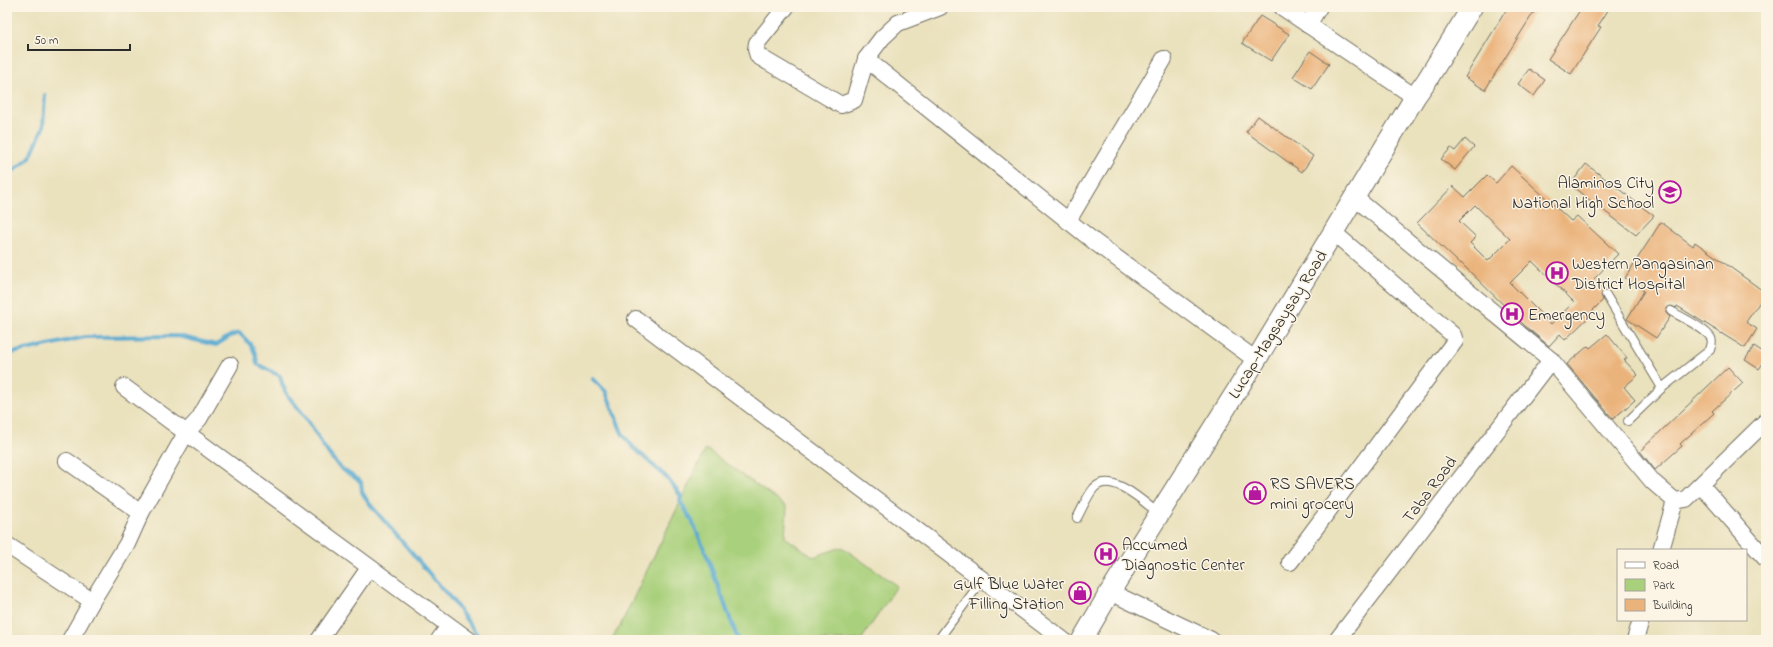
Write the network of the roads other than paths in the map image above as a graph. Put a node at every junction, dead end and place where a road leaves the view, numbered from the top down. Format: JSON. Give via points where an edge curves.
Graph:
{"nodes":[{"id":1,"x":786,"y":7,"type":"edge"},
{"id":2,"x":940,"y":7,"type":"edge"},
{"id":3,"x":1282,"y":7,"type":"edge"},
{"id":4,"x":1319,"y":7,"type":"edge"},
{"id":5,"x":1472,"y":7,"type":"edge"},
{"id":6,"x":1308,"y":25,"type":"junction"},
{"id":7,"x":866,"y":59,"type":"junction"},
{"id":8,"x":1164,"y":59,"type":"dead end"},
{"id":9,"x":1415,"y":96,"type":"junction"},
{"id":10,"x":1354,"y":198,"type":"junction"},
{"id":11,"x":1068,"y":221,"type":"junction"},
{"id":12,"x":1333,"y":232,"type":"junction"},
{"id":13,"x":1606,"y":296,"type":"dead end"},
{"id":14,"x":1671,"y":311,"type":"dead end"},
{"id":15,"x":636,"y":320,"type":"dead end"},
{"id":16,"x":1256,"y":360,"type":"junction"},
{"id":17,"x":1551,"y":360,"type":"junction"},
{"id":18,"x":230,"y":365,"type":"dead end"},
{"id":19,"x":124,"y":387,"type":"dead end"},
{"id":20,"x":1662,"y":388,"type":"junction"},
{"id":21,"x":1628,"y":421,"type":"dead end"},
{"id":22,"x":1766,"y":421,"type":"edge"},
{"id":23,"x":186,"y":433,"type":"junction"},
{"id":24,"x":67,"y":461,"type":"dead end"},
{"id":25,"x":1701,"y":485,"type":"junction"},
{"id":26,"x":1675,"y":501,"type":"junction"},
{"id":27,"x":141,"y":513,"type":"junction"},
{"id":28,"x":1159,"y":514,"type":"junction"},
{"id":29,"x":1077,"y":518,"type":"dead end"},
{"id":30,"x":7,"y":545,"type":"edge"},
{"id":31,"x":1661,"y":549,"type":"edge"},
{"id":32,"x":1766,"y":559,"type":"edge"},
{"id":33,"x":1290,"y":562,"type":"dead end"},
{"id":34,"x":369,"y":568,"type":"junction"},
{"id":35,"x":983,"y":579,"type":"junction"},
{"id":36,"x":1110,"y":592,"type":"junction"},
{"id":37,"x":92,"y":601,"type":"junction"},
{"id":38,"x":1641,"y":621,"type":"edge"},
{"id":39,"x":448,"y":626,"type":"junction"},
{"id":40,"x":70,"y":640,"type":"edge"},
{"id":41,"x":319,"y":640,"type":"edge"},
{"id":42,"x":439,"y":640,"type":"edge"},
{"id":43,"x":469,"y":640,"type":"edge"},
{"id":44,"x":938,"y":640,"type":"edge"},
{"id":45,"x":1063,"y":640,"type":"edge"},
{"id":46,"x":1082,"y":640,"type":"edge"},
{"id":47,"x":1211,"y":640,"type":"edge"},
{"id":48,"x":1337,"y":640,"type":"edge"},
{"id":49,"x":1635,"y":640,"type":"edge"}],
"edges":[{"from":1,"to":7,"type":"street","via":[[756,43],[758,56],[841,105],[854,100]]},
{"from":2,"to":7,"type":"street","via":[[898,23]]},
{"from":3,"to":6,"type":"street"},
{"from":4,"to":6,"type":"street"},
{"from":5,"to":9,"type":"street","name":"Lucap-Magsaysay Road"},
{"from":6,"to":9,"type":"street"},
{"from":7,"to":11,"type":"street"},
{"from":8,"to":11,"type":"street"},
{"from":9,"to":10,"type":"street","name":"Lucap-Magsaysay Road"},
{"from":10,"to":12,"type":"street","name":"Lucap-Magsaysay Road"},
{"from":10,"to":17,"type":"street"},
{"from":11,"to":16,"type":"street"},
{"from":12,"to":16,"type":"street","name":"Lucap-Magsaysay Road"},
{"from":12,"to":33,"type":"street","via":[[1453,335],[1454,341]]},
{"from":13,"to":20,"type":"lane"},
{"from":14,"to":20,"type":"lane","via":[[1704,332],[1711,338],[1712,344],[1710,350]]},
{"from":15,"to":35,"type":"street"},
{"from":16,"to":28,"type":"street","name":"Lucap-Magsaysay Road"},
{"from":17,"to":26,"type":"street","via":[[1653,482]]},
{"from":17,"to":48,"type":"street","name":"Taba Road"},
{"from":18,"to":23,"type":"street","via":[[199,419]]},
{"from":19,"to":23,"type":"street"},
{"from":20,"to":21,"type":"lane"},
{"from":22,"to":25,"type":"street"},
{"from":23,"to":27,"type":"street"},
{"from":23,"to":34,"type":"street"},
{"from":24,"to":27,"type":"street"},
{"from":25,"to":26,"type":"street","via":[[1686,499]]},
{"from":25,"to":32,"type":"street"},
{"from":26,"to":31,"type":"street"},
{"from":27,"to":37,"type":"street"},
{"from":28,"to":29,"type":"lane","via":[[1121,486],[1107,482],[1093,490]]},
{"from":28,"to":36,"type":"street","name":"Lucap-Magsaysay Road"},
{"from":30,"to":37,"type":"street"},
{"from":34,"to":39,"type":"street"},
{"from":34,"to":41,"type":"street"},
{"from":35,"to":44,"type":"lane"},
{"from":35,"to":45,"type":"street"},
{"from":36,"to":46,"type":"street","name":"Lucap-Magsaysay Road"},
{"from":36,"to":47,"type":"street"},
{"from":37,"to":40,"type":"street"},
{"from":38,"to":49,"type":"street"},
{"from":39,"to":42,"type":"street"},
{"from":39,"to":43,"type":"street"}]}
